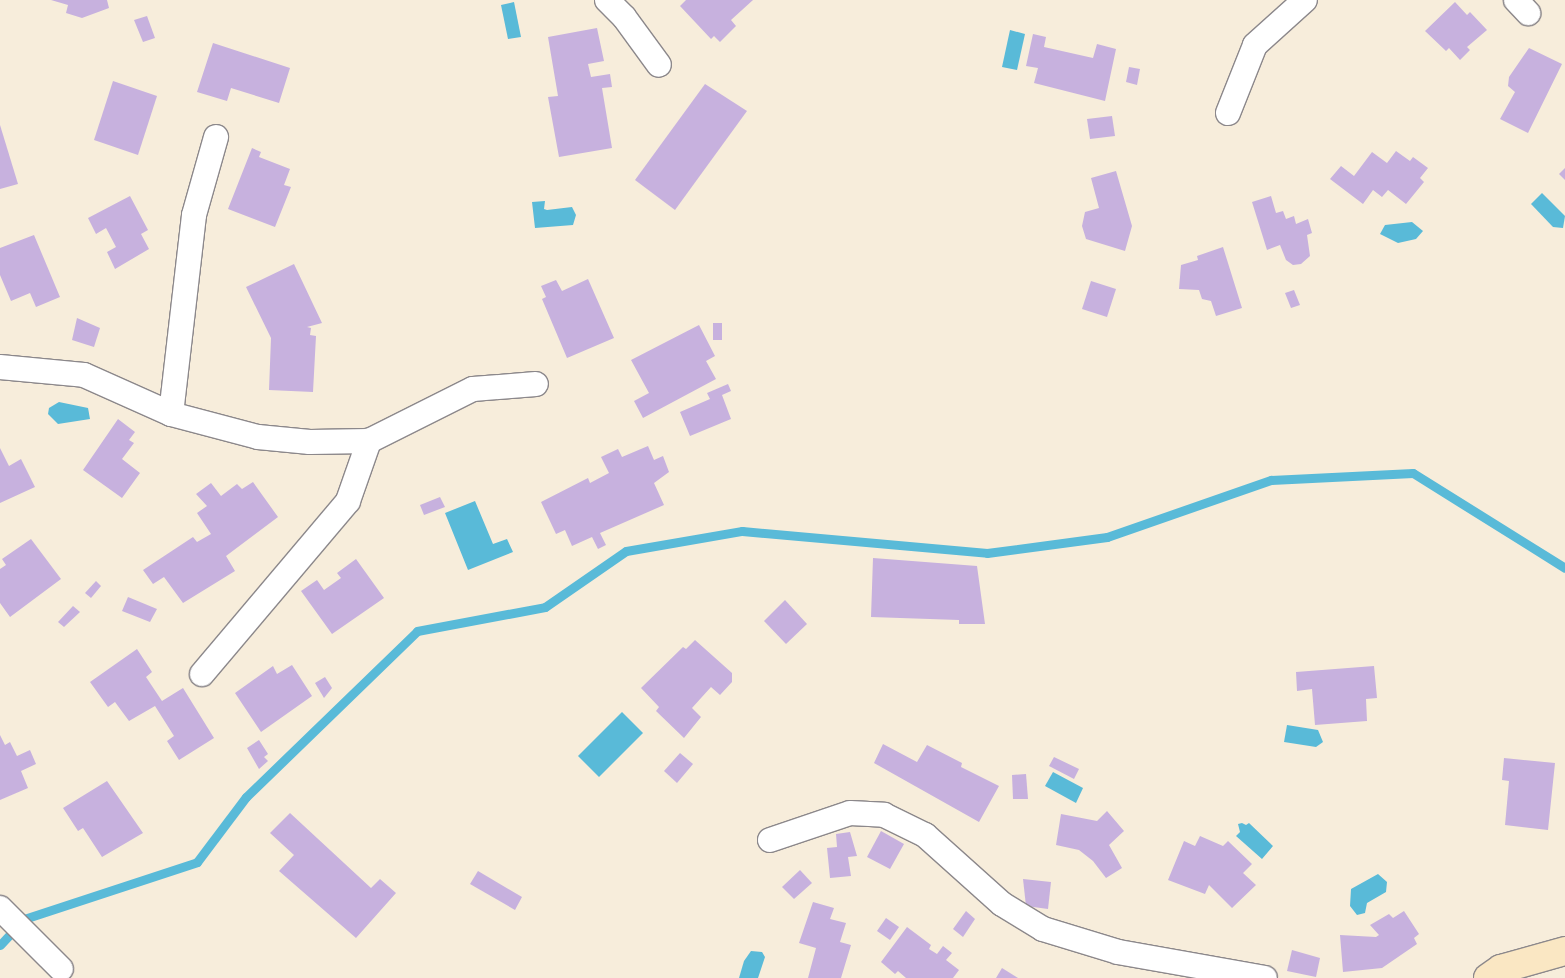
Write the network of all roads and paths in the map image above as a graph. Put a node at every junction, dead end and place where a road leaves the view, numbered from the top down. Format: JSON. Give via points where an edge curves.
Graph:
{"nodes":[{"id":1,"x":606,"y":0,"type":"edge"},
{"id":2,"x":1305,"y":0,"type":"edge"},
{"id":3,"x":659,"y":65,"type":"dead end"},
{"id":4,"x":1228,"y":114,"type":"dead end"},
{"id":5,"x":216,"y":137,"type":"dead end"},
{"id":6,"x":0,"y":367,"type":"edge"},
{"id":7,"x":536,"y":384,"type":"dead end"},
{"id":8,"x":171,"y":414,"type":"junction"},
{"id":9,"x":368,"y":441,"type":"junction"},
{"id":10,"x":202,"y":674,"type":"dead end"},
{"id":11,"x":770,"y":840,"type":"dead end"},
{"id":12,"x":4,"y":912,"type":"edge"},
{"id":13,"x":1565,"y":950,"type":"edge"},
{"id":14,"x":61,"y":969,"type":"dead end"},
{"id":15,"x":1264,"y":978,"type":"edge"},
{"id":16,"x":1488,"y":978,"type":"edge"}],
"edges":[{"from":1,"to":3,"type":"street","via":[[624,17]]},
{"from":2,"to":4,"type":"street","via":[[1255,45]]},
{"from":5,"to":8,"type":"street","via":[[194,215]]},
{"from":6,"to":8,"type":"street","via":[[84,375]]},
{"from":7,"to":9,"type":"street","via":[[473,390]]},
{"from":8,"to":9,"type":"street","via":[[258,437],[310,442]]},
{"from":9,"to":10,"type":"street","via":[[348,501]]},
{"from":11,"to":15,"type":"street","via":[[850,813],[884,816],[925,836],[1002,904],[1043,929],[1118,952]]},
{"from":12,"to":14,"type":"street"},
{"from":13,"to":16,"type":"street","via":[[1501,969]]}]}
